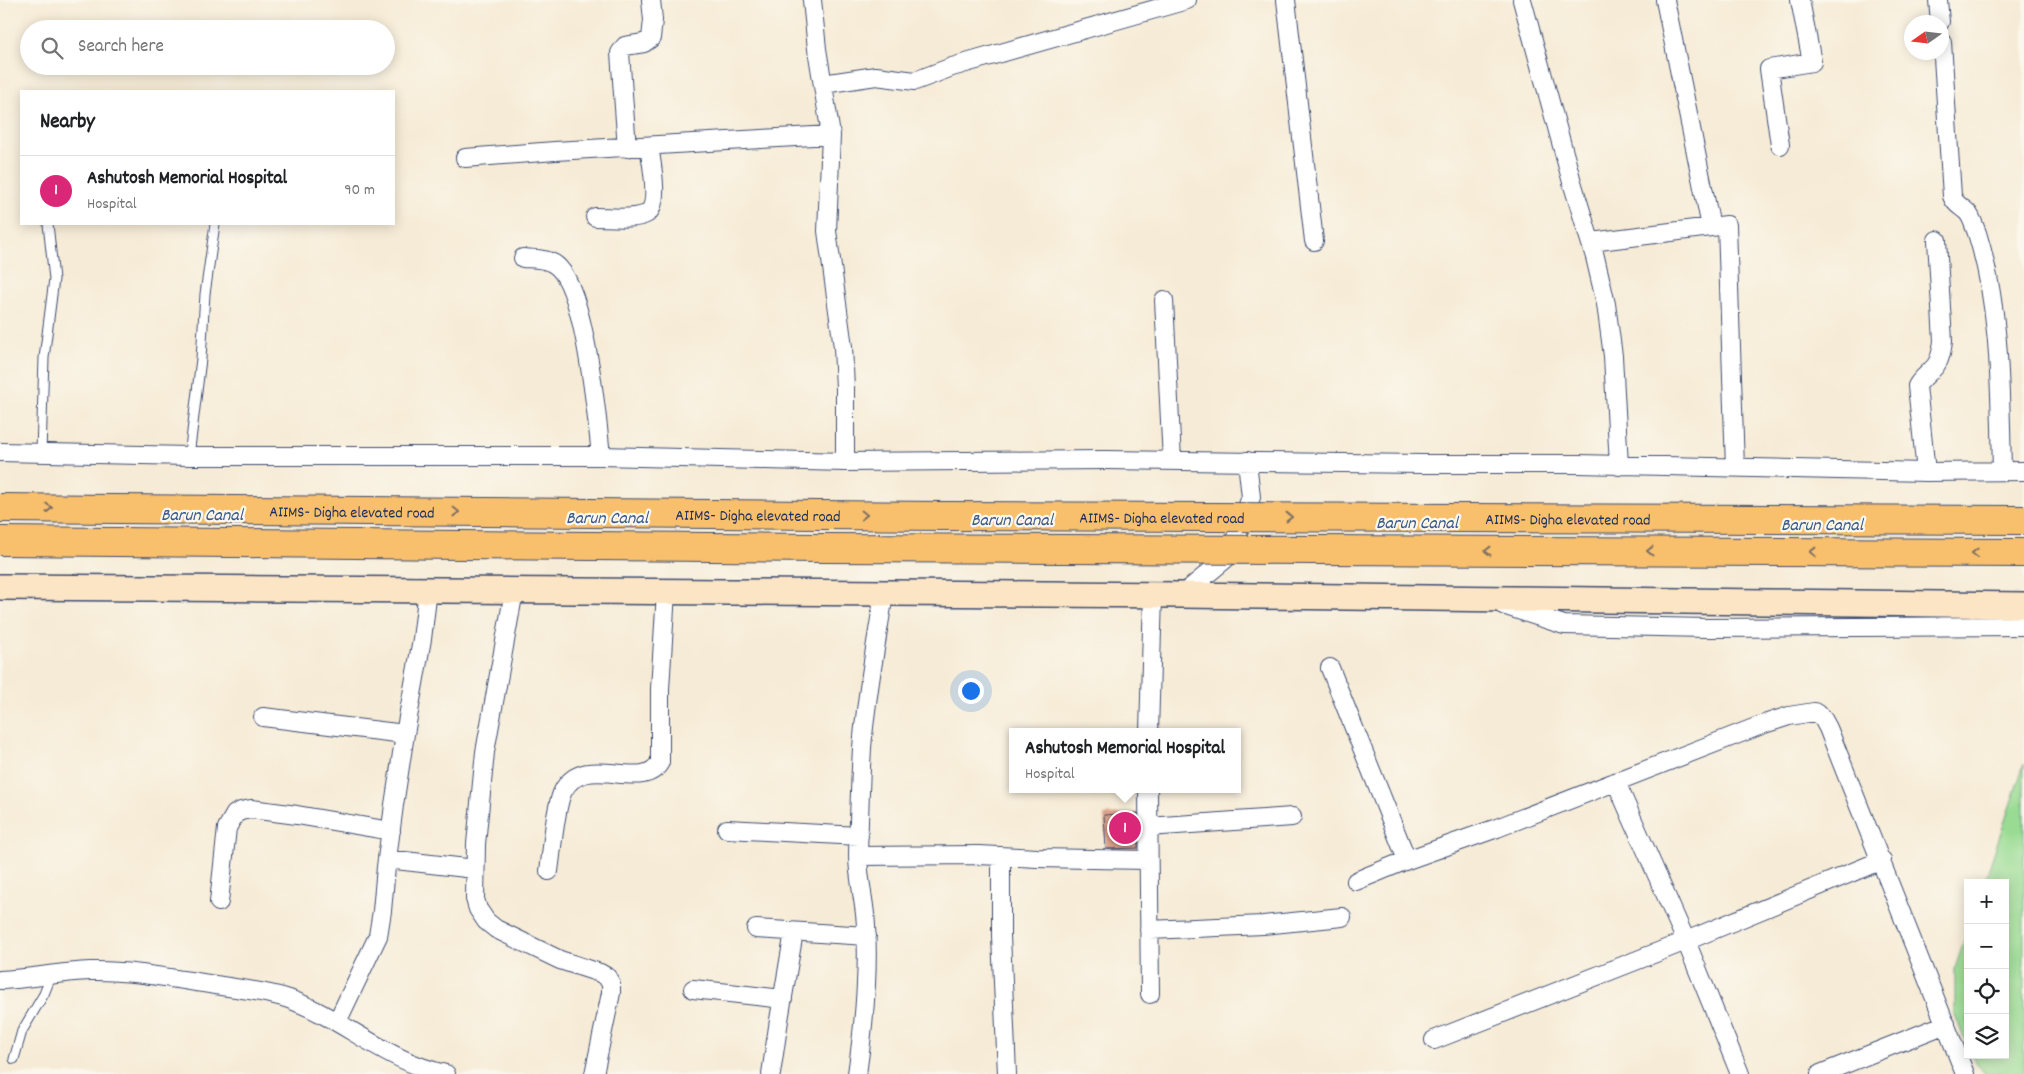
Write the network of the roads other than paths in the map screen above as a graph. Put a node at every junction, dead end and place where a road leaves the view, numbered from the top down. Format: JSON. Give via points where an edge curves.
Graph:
{"nodes":[{"id":1,"x":651,"y":0,"type":"edge"},
{"id":2,"x":812,"y":0,"type":"edge"},
{"id":3,"x":1187,"y":0,"type":"edge"},
{"id":4,"x":1286,"y":0,"type":"edge"},
{"id":5,"x":1522,"y":0,"type":"edge"},
{"id":6,"x":1665,"y":0,"type":"edge"},
{"id":7,"x":1800,"y":0,"type":"edge"},
{"id":8,"x":1938,"y":0,"type":"edge"},
{"id":9,"x":1939,"y":15,"type":"edge"},
{"id":10,"x":1943,"y":60,"type":"edge"},
{"id":11,"x":823,"y":84,"type":"junction"},
{"id":12,"x":831,"y":135,"type":"junction"},
{"id":13,"x":1780,"y":145,"type":"dead end"},
{"id":14,"x":649,"y":146,"type":"junction"},
{"id":15,"x":626,"y":148,"type":"junction"},
{"id":16,"x":464,"y":158,"type":"dead end"},
{"id":17,"x":596,"y":217,"type":"dead end"},
{"id":18,"x":48,"y":225,"type":"edge"},
{"id":19,"x":216,"y":225,"type":"edge"},
{"id":20,"x":1711,"y":227,"type":"junction"},
{"id":21,"x":1937,"y":240,"type":"dead end"},
{"id":22,"x":1314,"y":241,"type":"dead end"},
{"id":23,"x":1591,"y":242,"type":"junction"},
{"id":24,"x":523,"y":258,"type":"dead end"},
{"id":25,"x":1164,"y":300,"type":"dead end"},
{"id":26,"x":0,"y":452,"type":"edge"},
{"id":27,"x":41,"y":453,"type":"junction"},
{"id":28,"x":189,"y":456,"type":"junction"},
{"id":29,"x":601,"y":456,"type":"junction"},
{"id":30,"x":1172,"y":461,"type":"junction"},
{"id":31,"x":1247,"y":461,"type":"junction"},
{"id":32,"x":845,"y":462,"type":"junction"},
{"id":33,"x":1619,"y":466,"type":"junction"},
{"id":34,"x":1735,"y":468,"type":"junction"},
{"id":35,"x":2024,"y":471,"type":"edge"},
{"id":36,"x":1926,"y":472,"type":"junction"},
{"id":37,"x":2002,"y":472,"type":"junction"},
{"id":38,"x":0,"y":508,"type":"edge"},
{"id":39,"x":2024,"y":520,"type":"edge"},
{"id":40,"x":0,"y":541,"type":"edge"},
{"id":41,"x":2024,"y":553,"type":"edge"},
{"id":42,"x":0,"y":587,"type":"edge"},
{"id":43,"x":428,"y":590,"type":"junction"},
{"id":44,"x":514,"y":591,"type":"junction"},
{"id":45,"x":666,"y":592,"type":"junction"},
{"id":46,"x":884,"y":594,"type":"junction"},
{"id":47,"x":1153,"y":595,"type":"junction"},
{"id":48,"x":1182,"y":595,"type":"junction"},
{"id":49,"x":1484,"y":598,"type":"junction"},
{"id":50,"x":2024,"y":605,"type":"edge"},
{"id":51,"x":2024,"y":626,"type":"edge"},
{"id":52,"x":1330,"y":668,"type":"dead end"},
{"id":53,"x":263,"y":717,"type":"dead end"},
{"id":54,"x":1149,"y":728,"type":"edge"},
{"id":55,"x":405,"y":734,"type":"junction"},
{"id":56,"x":1616,"y":782,"type":"junction"},
{"id":57,"x":1148,"y":793,"type":"edge"},
{"id":58,"x":1292,"y":817,"type":"dead end"},
{"id":59,"x":1148,"y":827,"type":"junction"},
{"id":60,"x":727,"y":828,"type":"dead end"},
{"id":61,"x":391,"y":831,"type":"junction"},
{"id":62,"x":859,"y":836,"type":"junction"},
{"id":63,"x":858,"y":856,"type":"junction"},
{"id":64,"x":1001,"y":856,"type":"junction"},
{"id":65,"x":387,"y":858,"type":"junction"},
{"id":66,"x":1148,"y":860,"type":"junction"},
{"id":67,"x":1407,"y":860,"type":"junction"},
{"id":68,"x":1882,"y":860,"type":"junction"},
{"id":69,"x":474,"y":869,"type":"junction"},
{"id":70,"x":549,"y":871,"type":"dead end"},
{"id":71,"x":1356,"y":881,"type":"dead end"},
{"id":72,"x":219,"y":902,"type":"dead end"},
{"id":73,"x":1342,"y":917,"type":"dead end"},
{"id":74,"x":756,"y":929,"type":"dead end"},
{"id":75,"x":1149,"y":930,"type":"junction"},
{"id":76,"x":794,"y":932,"type":"junction"},
{"id":77,"x":867,"y":936,"type":"junction"},
{"id":78,"x":1686,"y":941,"type":"junction"},
{"id":79,"x":52,"y":974,"type":"junction"},
{"id":80,"x":0,"y":980,"type":"edge"},
{"id":81,"x":693,"y":989,"type":"dead end"},
{"id":82,"x":1150,"y":994,"type":"dead end"},
{"id":83,"x":783,"y":999,"type":"junction"},
{"id":84,"x":337,"y":1022,"type":"junction"},
{"id":85,"x":1946,"y":1024,"type":"junction"},
{"id":86,"x":1434,"y":1040,"type":"dead end"},
{"id":87,"x":14,"y":1059,"type":"dead end"},
{"id":88,"x":445,"y":1074,"type":"edge"},
{"id":89,"x":594,"y":1074,"type":"edge"},
{"id":90,"x":772,"y":1074,"type":"edge"},
{"id":91,"x":857,"y":1074,"type":"edge"},
{"id":92,"x":1007,"y":1074,"type":"edge"},
{"id":93,"x":1740,"y":1074,"type":"edge"},
{"id":94,"x":1820,"y":1074,"type":"edge"},
{"id":95,"x":1966,"y":1074,"type":"edge"}],
"edges":[{"from":1,"to":15,"type":"street","via":[[652,38],[644,43],[624,46],[620,53]]},
{"from":2,"to":11,"type":"street"},
{"from":3,"to":11,"type":"street","via":[[915,81],[876,76]]},
{"from":4,"to":22,"type":"street"},
{"from":5,"to":23,"type":"street"},
{"from":6,"to":20,"type":"street"},
{"from":7,"to":13,"type":"street","via":[[1812,62],[1769,69]]},
{"from":8,"to":9,"type":"street"},
{"from":10,"to":37,"type":"street","via":[[1952,196],[1973,221],[1994,309]]},
{"from":11,"to":12,"type":"street"},
{"from":12,"to":14,"type":"street"},
{"from":12,"to":32,"type":"street","via":[[827,231],[843,347]]},
{"from":14,"to":15,"type":"street"},
{"from":14,"to":17,"type":"street","via":[[654,190],[651,211],[641,216]]},
{"from":15,"to":16,"type":"street"},
{"from":18,"to":27,"type":"lane","via":[[54,278],[44,358]]},
{"from":19,"to":28,"type":"lane","via":[[205,294]]},
{"from":20,"to":23,"type":"street"},
{"from":20,"to":34,"type":"street","via":[[1727,225]]},
{"from":21,"to":36,"type":"street","via":[[1943,341],[1936,366],[1917,386]]},
{"from":23,"to":33,"type":"street","via":[[1606,304],[1613,356]]},
{"from":24,"to":29,"type":"street","via":[[554,263],[571,288],[586,347]]},
{"from":25,"to":30,"type":"street"},
{"from":26,"to":27,"type":"street"},
{"from":27,"to":28,"type":"street"},
{"from":28,"to":29,"type":"street"},
{"from":29,"to":32,"type":"street"},
{"from":30,"to":31,"type":"street"},
{"from":30,"to":32,"type":"street"},
{"from":31,"to":33,"type":"street"},
{"from":31,"to":48,"type":"street","bridge":true,"via":[[1251,497],[1229,556]]},
{"from":33,"to":34,"type":"street"},
{"from":34,"to":36,"type":"street"},
{"from":35,"to":37,"type":"street"},
{"from":36,"to":37,"type":"street"},
{"from":38,"to":39,"type":"highway","name":"AIIMS- Digha elevated road","one_way":true,"bridge":true},
{"from":41,"to":40,"type":"highway","name":"AIIMS- Digha elevated road","one_way":true,"bridge":true},
{"from":42,"to":43,"type":"street"},
{"from":43,"to":44,"type":"street"},
{"from":43,"to":55,"type":"street"},
{"from":44,"to":45,"type":"street"},
{"from":44,"to":69,"type":"street","via":[[485,752]]},
{"from":45,"to":46,"type":"street"},
{"from":45,"to":70,"type":"street","via":[[660,689],[660,762],[650,772],[595,772],[584,774],[569,784],[560,802]]},
{"from":46,"to":47,"type":"street"},
{"from":46,"to":62,"type":"street","via":[[862,748]]},
{"from":47,"to":48,"type":"street"},
{"from":47,"to":54,"type":"street"},
{"from":48,"to":49,"type":"street"},
{"from":49,"to":50,"type":"street"},
{"from":49,"to":51,"type":"street","via":[[1564,624],[1707,628]]},
{"from":52,"to":67,"type":"street"},
{"from":53,"to":55,"type":"street"},
{"from":55,"to":61,"type":"street"},
{"from":56,"to":67,"type":"street"},
{"from":56,"to":68,"type":"street","via":[[1764,724],[1814,712],[1822,717],[1828,728]]},
{"from":56,"to":78,"type":"street"},
{"from":57,"to":59,"type":"street"},
{"from":58,"to":59,"type":"street"},
{"from":59,"to":66,"type":"street"},
{"from":60,"to":62,"type":"street"},
{"from":61,"to":65,"type":"street"},
{"from":61,"to":72,"type":"street","via":[[297,815],[251,809],[241,811],[230,820],[228,828]]},
{"from":62,"to":63,"type":"street"},
{"from":63,"to":64,"type":"street"},
{"from":63,"to":77,"type":"street"},
{"from":64,"to":66,"type":"street"},
{"from":64,"to":92,"type":"street"},
{"from":65,"to":69,"type":"street"},
{"from":65,"to":84,"type":"street","via":[[378,936]]},
{"from":66,"to":75,"type":"street"},
{"from":67,"to":71,"type":"street"},
{"from":68,"to":78,"type":"street"},
{"from":68,"to":85,"type":"street"},
{"from":69,"to":89,"type":"street","via":[[478,909],[496,930],[560,960],[607,977],[611,993]]},
{"from":73,"to":75,"type":"street","via":[[1263,925]]},
{"from":74,"to":76,"type":"street"},
{"from":75,"to":82,"type":"street"},
{"from":76,"to":77,"type":"street"},
{"from":76,"to":83,"type":"street"},
{"from":77,"to":91,"type":"street","via":[[866,995]]},
{"from":78,"to":86,"type":"street"},
{"from":78,"to":93,"type":"street"},
{"from":79,"to":80,"type":"street"},
{"from":79,"to":84,"type":"street","via":[[92,971],[142,974],[265,992],[289,999]]},
{"from":79,"to":87,"type":"lane","via":[[22,1031]]},
{"from":81,"to":83,"type":"street"},
{"from":83,"to":90,"type":"street"},
{"from":84,"to":88,"type":"street","via":[[397,1057]]},
{"from":85,"to":94,"type":"street"},
{"from":85,"to":95,"type":"street"}]}
